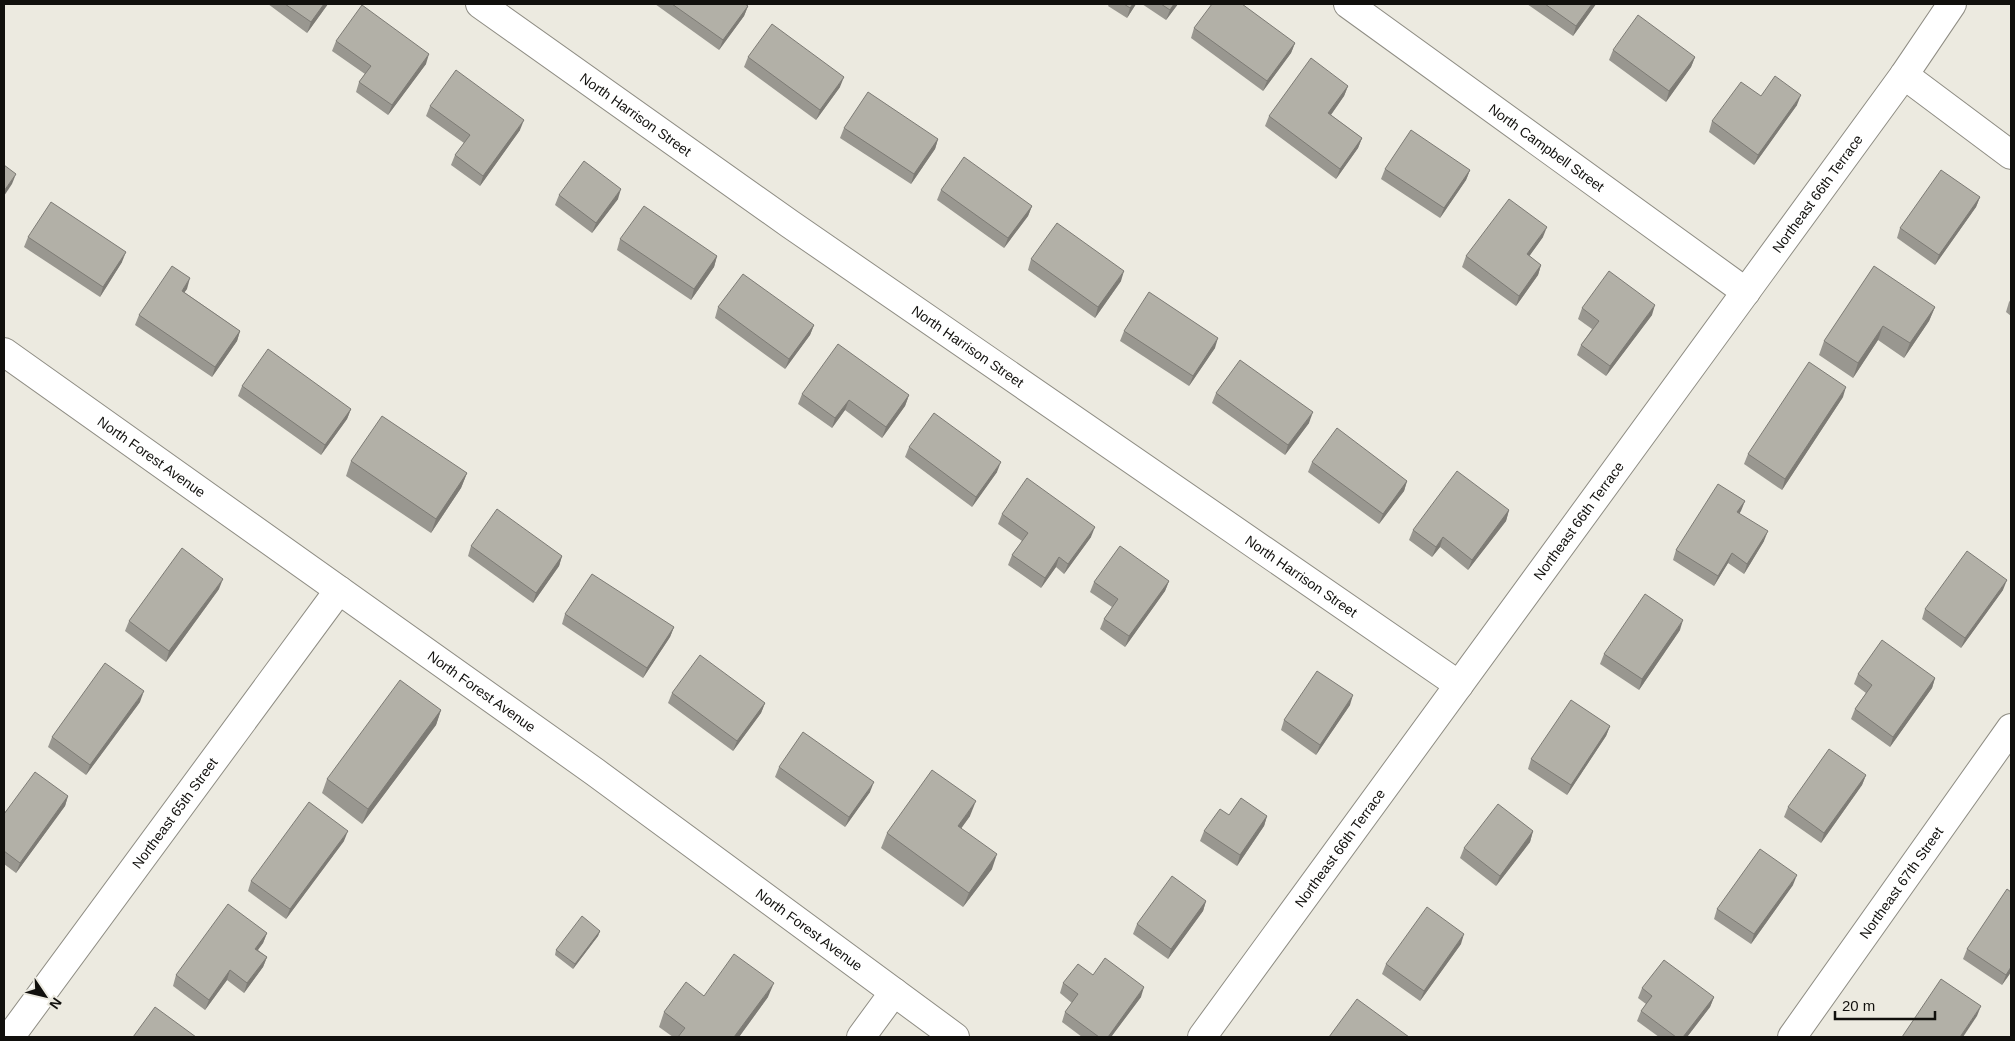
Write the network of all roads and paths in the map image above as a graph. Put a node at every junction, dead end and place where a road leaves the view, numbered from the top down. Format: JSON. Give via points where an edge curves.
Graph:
{"nodes":[{"id":1,"x":480,"y":4,"type":"edge"},
{"id":2,"x":1348,"y":4,"type":"edge"},
{"id":3,"x":1952,"y":4,"type":"edge"},
{"id":4,"x":1904,"y":75,"type":"junction"},
{"id":5,"x":2011,"y":155,"type":"edge"},
{"id":6,"x":1746,"y":292,"type":"junction"},
{"id":7,"x":4,"y":352,"type":"edge"},
{"id":8,"x":338,"y":590,"type":"junction"},
{"id":9,"x":1459,"y":684,"type":"junction"},
{"id":10,"x":2011,"y":728,"type":"edge"},
{"id":11,"x":894,"y":992,"type":"junction"},
{"id":12,"x":10,"y":1037,"type":"edge"},
{"id":13,"x":861,"y":1037,"type":"edge"},
{"id":14,"x":955,"y":1037,"type":"edge"},
{"id":15,"x":1202,"y":1037,"type":"edge"},
{"id":16,"x":1792,"y":1037,"type":"edge"}],
"edges":[{"from":1,"to":9,"type":"street","name":"North Harrison Street","via":[[790,224]]},
{"from":2,"to":6,"type":"street","name":"North Campbell Street"},
{"from":3,"to":4,"type":"street","name":"Northeast 66th Terrace"},
{"from":4,"to":5,"type":"street"},
{"from":4,"to":6,"type":"street","name":"Northeast 66th Terrace"},
{"from":6,"to":9,"type":"street","name":"Northeast 66th Terrace"},
{"from":7,"to":8,"type":"street","name":"North Forest Avenue"},
{"from":8,"to":11,"type":"street","name":"North Forest Avenue","via":[[595,772]]},
{"from":8,"to":12,"type":"street","name":"Northeast 65th Street"},
{"from":9,"to":15,"type":"street","name":"Northeast 66th Terrace"},
{"from":10,"to":16,"type":"street","name":"Northeast 67th Street"},
{"from":11,"to":13,"type":"street"},
{"from":11,"to":14,"type":"street","name":"North Forest Avenue"}]}
